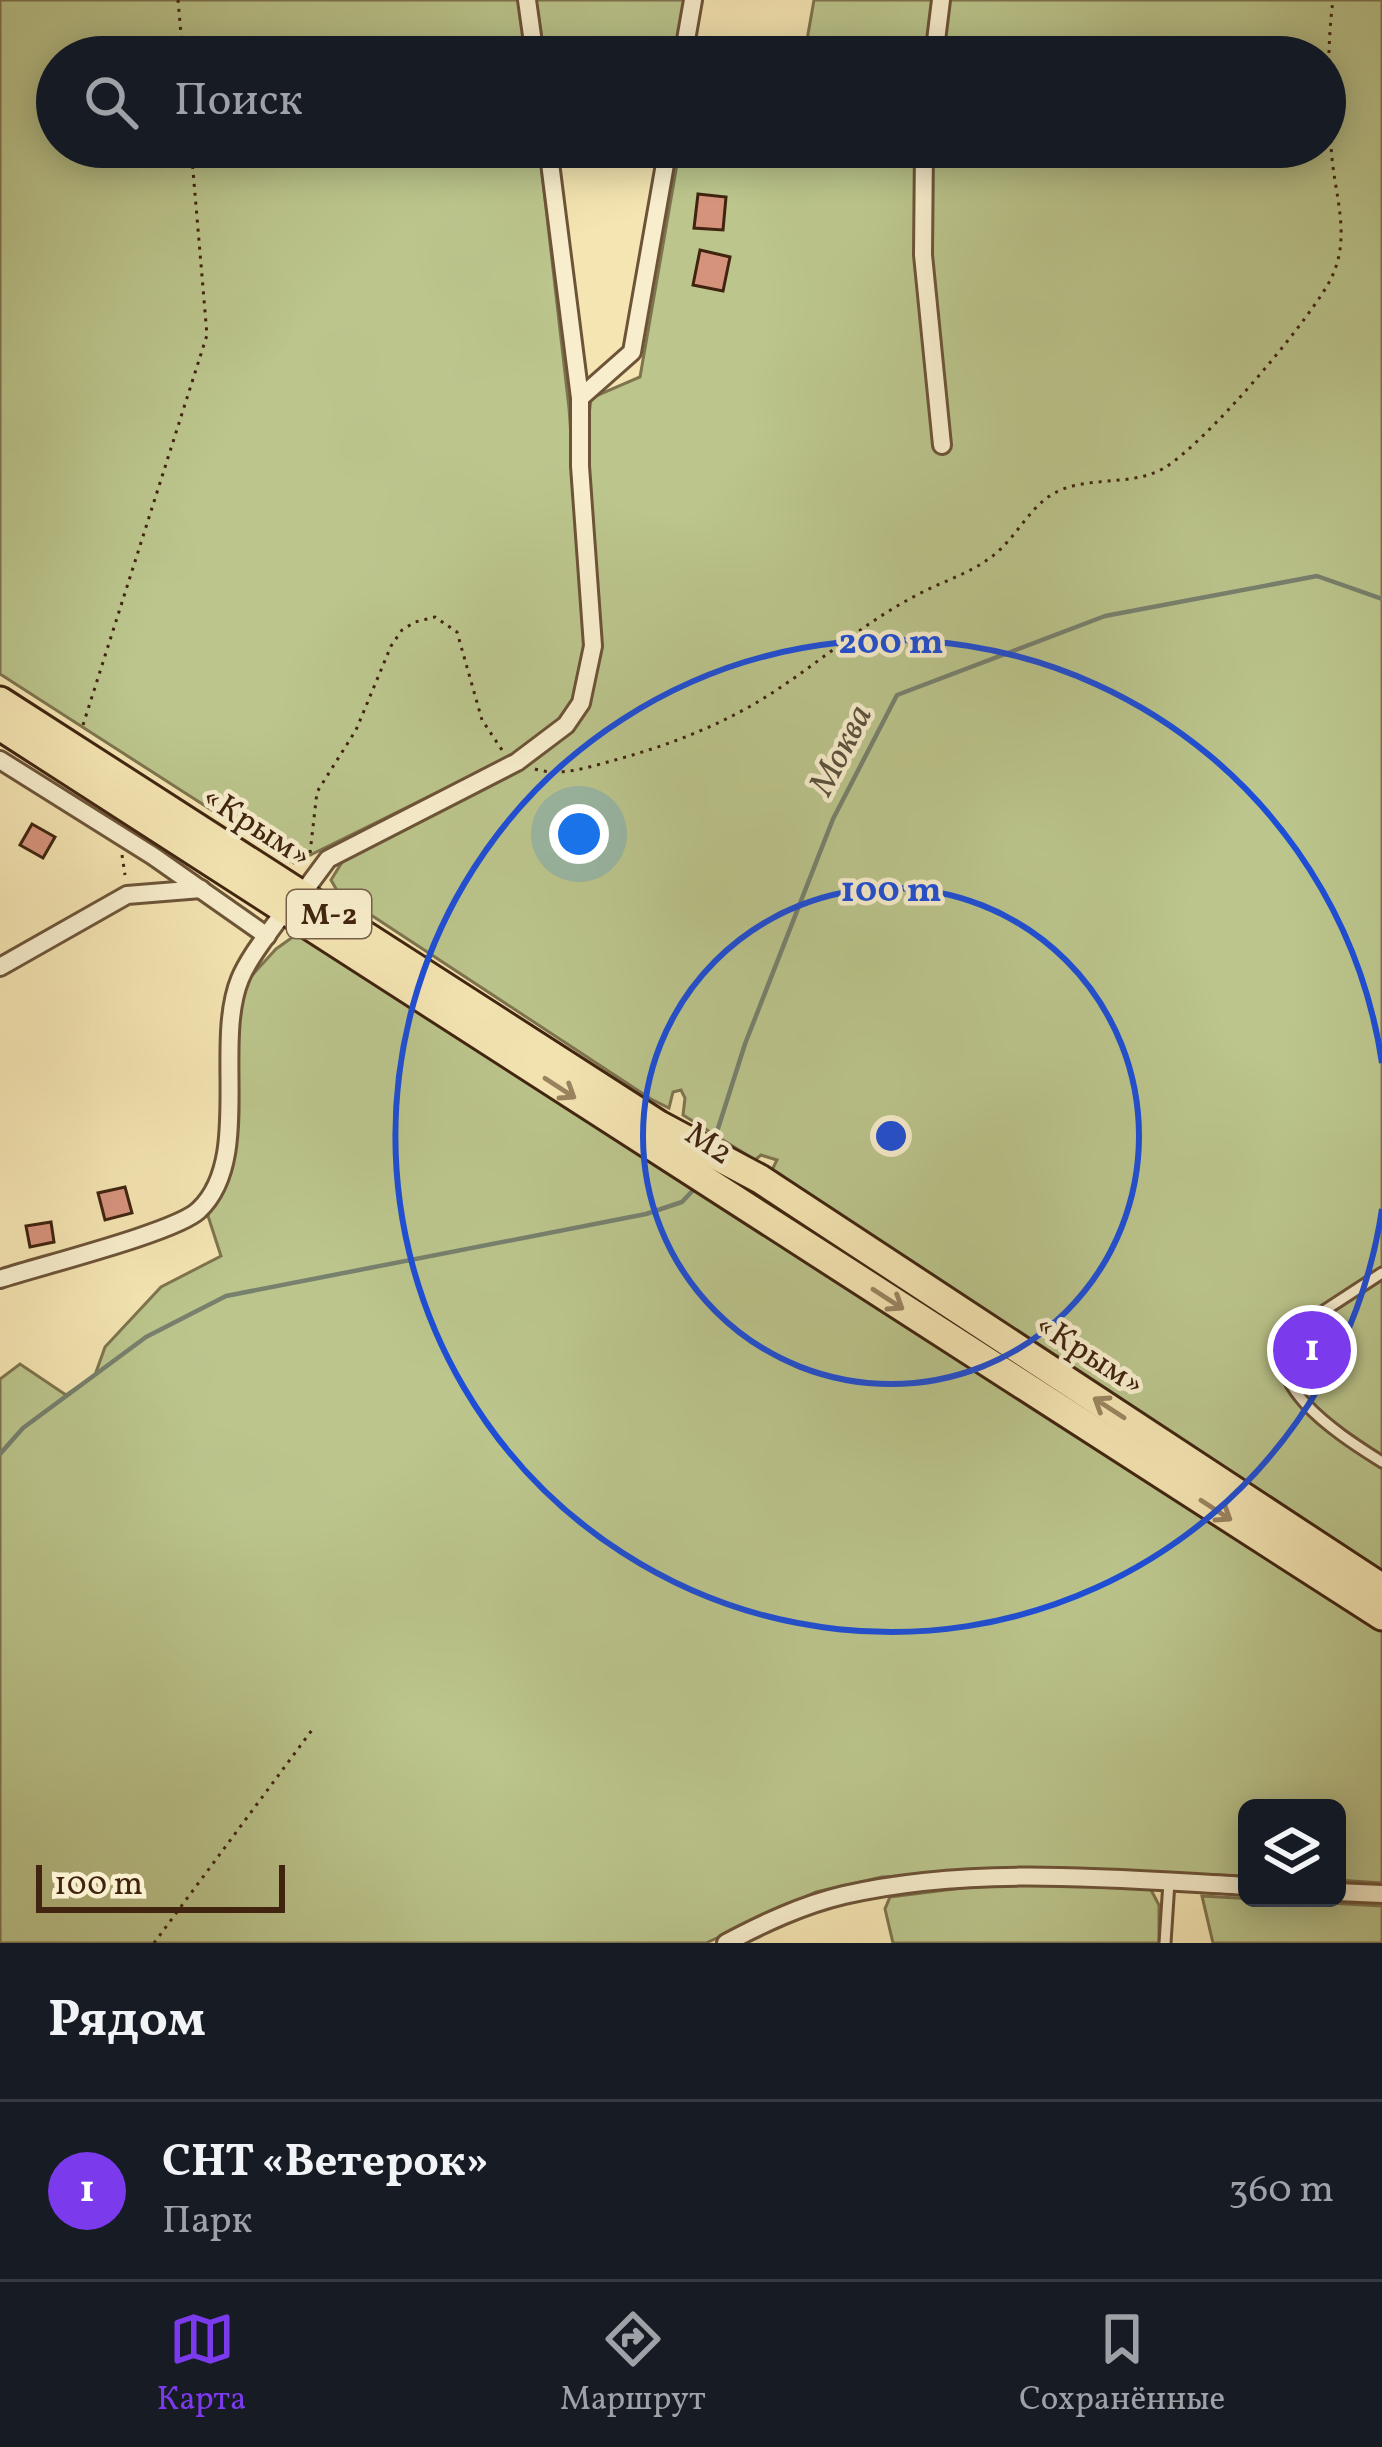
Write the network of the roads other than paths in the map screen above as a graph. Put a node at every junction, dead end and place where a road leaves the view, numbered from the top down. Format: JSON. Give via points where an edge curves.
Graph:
{"nodes":[{"id":1,"x":527,"y":0,"type":"edge"},
{"id":2,"x":693,"y":0,"type":"edge"},
{"id":3,"x":941,"y":0,"type":"edge"},
{"id":4,"x":532,"y":36,"type":"edge"},
{"id":5,"x":687,"y":36,"type":"edge"},
{"id":6,"x":937,"y":36,"type":"edge"},
{"id":7,"x":551,"y":168,"type":"edge"},
{"id":8,"x":664,"y":168,"type":"edge"},
{"id":9,"x":924,"y":168,"type":"edge"},
{"id":10,"x":580,"y":398,"type":"junction"},
{"id":11,"x":942,"y":445,"type":"dead end"},
{"id":12,"x":0,"y":701,"type":"edge"},
{"id":13,"x":0,"y":726,"type":"edge"},
{"id":14,"x":0,"y":760,"type":"edge"},
{"id":15,"x":201,"y":890,"type":"junction"},
{"id":16,"x":294,"y":902,"type":"junction"},
{"id":17,"x":268,"y":936,"type":"junction"},
{"id":18,"x":0,"y":967,"type":"edge"},
{"id":19,"x":1382,"y":1273,"type":"edge"},
{"id":20,"x":0,"y":1279,"type":"edge"},
{"id":21,"x":1382,"y":1462,"type":"edge"},
{"id":22,"x":1382,"y":1588,"type":"edge"},
{"id":23,"x":1382,"y":1616,"type":"edge"},
{"id":24,"x":1169,"y":1882,"type":"junction"},
{"id":25,"x":1238,"y":1886,"type":"edge"},
{"id":26,"x":1346,"y":1892,"type":"edge"},
{"id":27,"x":1382,"y":1894,"type":"edge"},
{"id":28,"x":726,"y":1943,"type":"edge"},
{"id":29,"x":1166,"y":1943,"type":"edge"}],
"edges":[{"from":1,"to":4,"type":"street"},
{"from":2,"to":5,"type":"street"},
{"from":3,"to":6,"type":"street"},
{"from":7,"to":10,"type":"street"},
{"from":8,"to":10,"type":"street","via":[[632,352]]},
{"from":9,"to":11,"type":"street","via":[[923,255]]},
{"from":10,"to":16,"type":"street","via":[[593,646],[581,704],[517,762],[328,859]]},
{"from":22,"to":12,"type":"highway","name":"«Крым»","number":"М-2","one_way":true,"via":[[760,1179],[659,1125]]},
{"from":13,"to":16,"type":"highway","name":"М2"},
{"from":14,"to":15,"type":"street"},
{"from":15,"to":17,"type":"street"},
{"from":15,"to":18,"type":"street","via":[[127,895]]},
{"from":16,"to":17,"type":"street"},
{"from":16,"to":23,"type":"highway","name":"М2","one_way":true},
{"from":17,"to":20,"type":"street","via":[[240,980],[223,1161],[200,1210]]},
{"from":19,"to":21,"type":"lane","via":[[1293,1330],[1282,1361],[1299,1398]]},
{"from":24,"to":25,"type":"street"},
{"from":24,"to":28,"type":"street","via":[[914,1884],[786,1913]]},
{"from":24,"to":29,"type":"lane"},
{"from":26,"to":27,"type":"street"}]}
